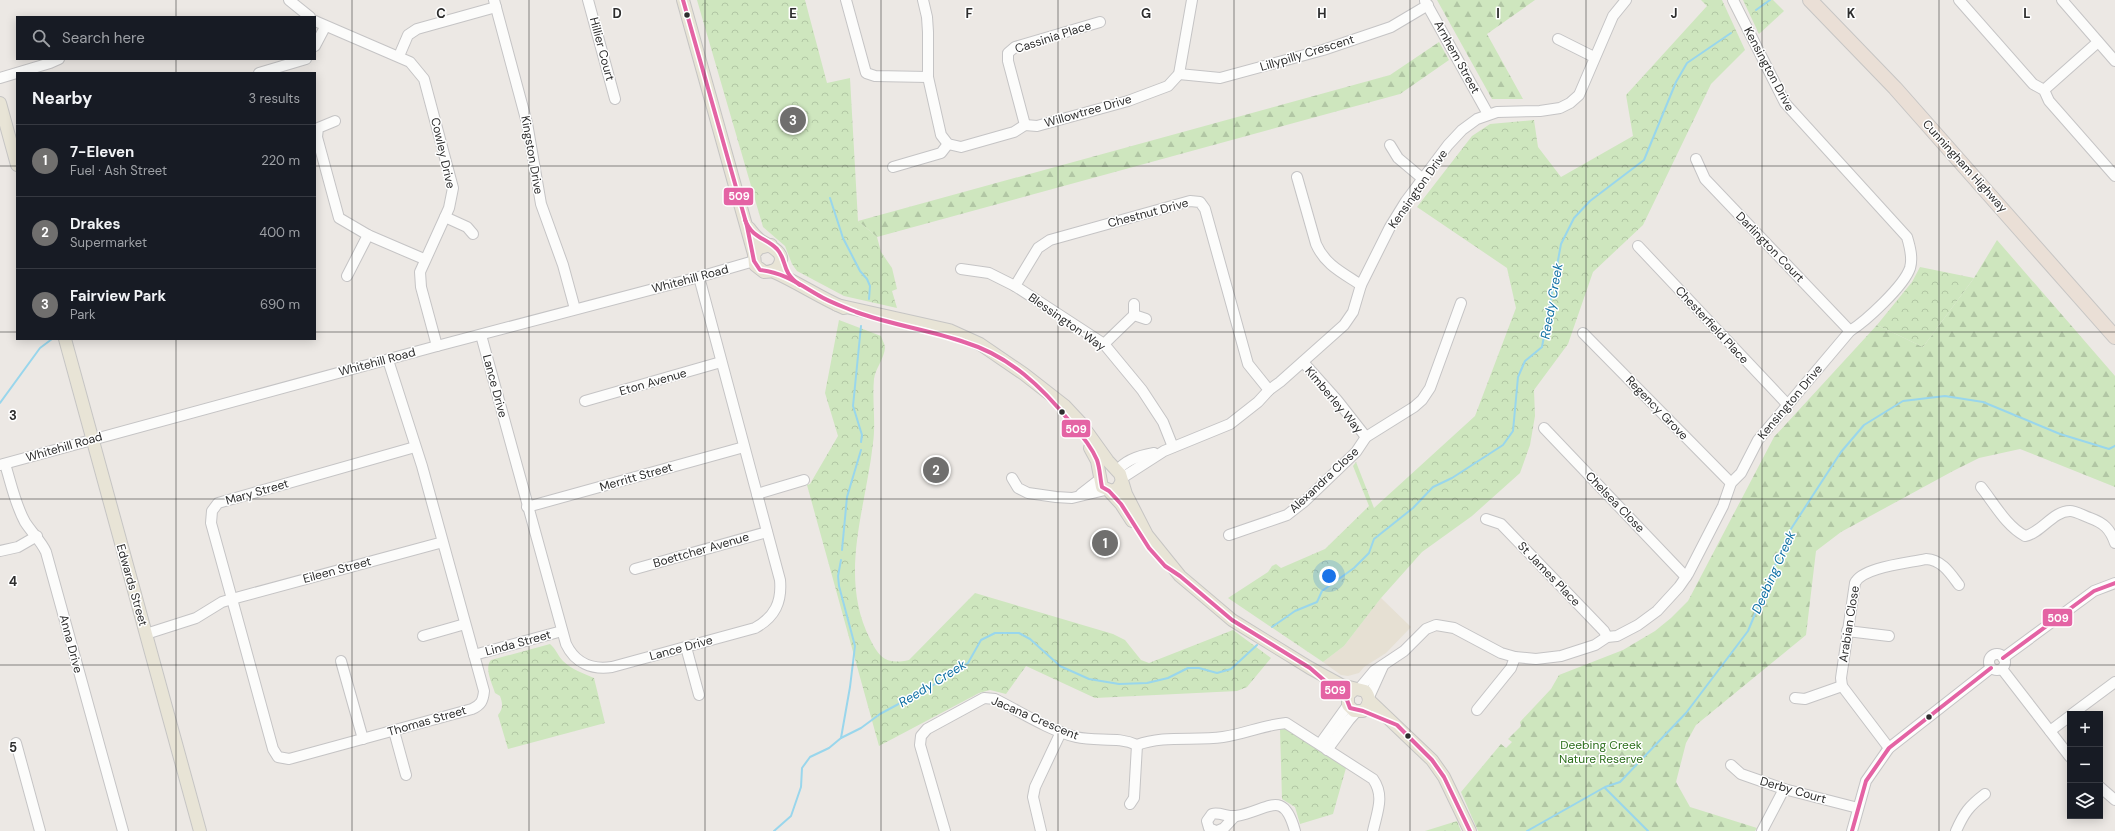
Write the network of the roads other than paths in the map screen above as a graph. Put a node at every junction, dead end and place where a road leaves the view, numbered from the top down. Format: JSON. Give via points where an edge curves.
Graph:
{"nodes":[{"id":1,"x":289,"y":0,"type":"edge"},
{"id":2,"x":588,"y":0,"type":"edge"},
{"id":3,"x":683,"y":0,"type":"edge"},
{"id":4,"x":846,"y":0,"type":"edge"},
{"id":5,"x":923,"y":0,"type":"edge"},
{"id":6,"x":1192,"y":0,"type":"edge"},
{"id":7,"x":1626,"y":0,"type":"edge"},
{"id":8,"x":1733,"y":0,"type":"edge"},
{"id":9,"x":1810,"y":0,"type":"edge"},
{"id":10,"x":1959,"y":0,"type":"edge"},
{"id":11,"x":2062,"y":0,"type":"edge"},
{"id":12,"x":1426,"y":3,"type":"edge"},
{"id":13,"x":495,"y":4,"type":"edge"},
{"id":14,"x":309,"y":16,"type":"edge"},
{"id":15,"x":316,"y":22,"type":"edge"},
{"id":16,"x":1100,"y":22,"type":"dead end"},
{"id":17,"x":325,"y":27,"type":"junction"},
{"id":18,"x":1558,"y":39,"type":"dead end"},
{"id":19,"x":2098,"y":42,"type":"junction"},
{"id":20,"x":316,"y":44,"type":"edge"},
{"id":21,"x":399,"y":56,"type":"junction"},
{"id":22,"x":1594,"y":57,"type":"junction"},
{"id":23,"x":57,"y":60,"type":"edge"},
{"id":24,"x":303,"y":60,"type":"edge"},
{"id":25,"x":2115,"y":61,"type":"edge"},
{"id":26,"x":20,"y":72,"type":"edge"},
{"id":27,"x":262,"y":72,"type":"edge"},
{"id":28,"x":16,"y":73,"type":"edge"},
{"id":29,"x":1179,"y":74,"type":"junction"},
{"id":30,"x":928,"y":77,"type":"junction"},
{"id":31,"x":0,"y":78,"type":"edge"},
{"id":32,"x":2044,"y":90,"type":"junction"},
{"id":33,"x":615,"y":99,"type":"dead end"},
{"id":34,"x":0,"y":103,"type":"edge"},
{"id":35,"x":1488,"y":114,"type":"junction"},
{"id":36,"x":335,"y":121,"type":"dead end"},
{"id":37,"x":1025,"y":125,"type":"junction"},
{"id":38,"x":948,"y":144,"type":"junction"},
{"id":39,"x":1390,"y":145,"type":"dead end"},
{"id":40,"x":1696,"y":159,"type":"dead end"},
{"id":41,"x":16,"y":161,"type":"edge"},
{"id":42,"x":893,"y":167,"type":"dead end"},
{"id":43,"x":2115,"y":176,"type":"edge"},
{"id":44,"x":1297,"y":177,"type":"dead end"},
{"id":45,"x":1422,"y":179,"type":"junction"},
{"id":46,"x":445,"y":217,"type":"junction"},
{"id":47,"x":747,"y":226,"type":"junction"},
{"id":48,"x":473,"y":234,"type":"dead end"},
{"id":49,"x":368,"y":235,"type":"junction"},
{"id":50,"x":771,"y":246,"type":"junction"},
{"id":51,"x":1638,"y":246,"type":"dead end"},
{"id":52,"x":754,"y":258,"type":"junction"},
{"id":53,"x":424,"y":259,"type":"junction"},
{"id":54,"x":781,"y":260,"type":"junction"},
{"id":55,"x":961,"y":269,"type":"dead end"},
{"id":56,"x":772,"y":271,"type":"junction"},
{"id":57,"x":347,"y":276,"type":"dead end"},
{"id":58,"x":698,"y":277,"type":"junction"},
{"id":59,"x":790,"y":279,"type":"junction"},
{"id":60,"x":1361,"y":285,"type":"junction"},
{"id":61,"x":1015,"y":286,"type":"junction"},
{"id":62,"x":1461,"y":303,"type":"dead end"},
{"id":63,"x":1134,"y":304,"type":"dead end"},
{"id":64,"x":574,"y":309,"type":"junction"},
{"id":65,"x":1134,"y":315,"type":"junction"},
{"id":66,"x":1146,"y":319,"type":"dead end"},
{"id":67,"x":1850,"y":331,"type":"junction"},
{"id":68,"x":1583,"y":333,"type":"dead end"},
{"id":69,"x":481,"y":335,"type":"junction"},
{"id":70,"x":2115,"y":337,"type":"edge"},
{"id":71,"x":65,"y":340,"type":"edge"},
{"id":72,"x":1104,"y":344,"type":"junction"},
{"id":73,"x":437,"y":346,"type":"junction"},
{"id":74,"x":388,"y":360,"type":"junction"},
{"id":75,"x":721,"y":362,"type":"junction"},
{"id":76,"x":1303,"y":362,"type":"junction"},
{"id":77,"x":1269,"y":390,"type":"junction"},
{"id":78,"x":1048,"y":394,"type":"junction"},
{"id":79,"x":585,"y":401,"type":"dead end"},
{"id":80,"x":1787,"y":404,"type":"junction"},
{"id":81,"x":1544,"y":428,"type":"dead end"},
{"id":82,"x":1366,"y":437,"type":"junction"},
{"id":83,"x":92,"y":439,"type":"junction"},
{"id":84,"x":415,"y":447,"type":"junction"},
{"id":85,"x":744,"y":447,"type":"junction"},
{"id":86,"x":1169,"y":449,"type":"junction"},
{"id":87,"x":2,"y":464,"type":"edge"},
{"id":88,"x":1119,"y":475,"type":"junction"},
{"id":89,"x":1012,"y":478,"type":"dead end"},
{"id":90,"x":804,"y":480,"type":"dead end"},
{"id":91,"x":1103,"y":484,"type":"junction"},
{"id":92,"x":1731,"y":484,"type":"junction"},
{"id":93,"x":1981,"y":487,"type":"dead end"},
{"id":94,"x":757,"y":494,"type":"junction"},
{"id":95,"x":528,"y":507,"type":"junction"},
{"id":96,"x":1486,"y":518,"type":"dead end"},
{"id":97,"x":767,"y":532,"type":"junction"},
{"id":98,"x":1229,"y":535,"type":"dead end"},
{"id":99,"x":37,"y":536,"type":"junction"},
{"id":100,"x":442,"y":542,"type":"junction"},
{"id":101,"x":2115,"y":543,"type":"edge"},
{"id":102,"x":0,"y":551,"type":"edge"},
{"id":103,"x":635,"y":569,"type":"dead end"},
{"id":104,"x":1180,"y":576,"type":"junction"},
{"id":105,"x":1686,"y":576,"type":"junction"},
{"id":106,"x":2115,"y":583,"type":"edge"},
{"id":107,"x":1959,"y":585,"type":"dead end"},
{"id":108,"x":232,"y":599,"type":"junction"},
{"id":109,"x":465,"y":624,"type":"junction"},
{"id":110,"x":562,"y":631,"type":"junction"},
{"id":111,"x":1847,"y":631,"type":"junction"},
{"id":112,"x":146,"y":634,"type":"junction"},
{"id":113,"x":423,"y":636,"type":"dead end"},
{"id":114,"x":1889,"y":636,"type":"dead end"},
{"id":115,"x":1607,"y":637,"type":"junction"},
{"id":116,"x":686,"y":647,"type":"junction"},
{"id":117,"x":474,"y":655,"type":"junction"},
{"id":118,"x":1515,"y":657,"type":"junction"},
{"id":119,"x":341,"y":661,"type":"dead end"},
{"id":120,"x":2003,"y":663,"type":"junction"},
{"id":121,"x":1383,"y":666,"type":"junction"},
{"id":122,"x":1310,"y":668,"type":"junction"},
{"id":123,"x":1991,"y":668,"type":"junction"},
{"id":124,"x":2115,"y":682,"type":"edge"},
{"id":125,"x":1842,"y":686,"type":"junction"},
{"id":126,"x":1357,"y":689,"type":"junction"},
{"id":127,"x":699,"y":695,"type":"dead end"},
{"id":128,"x":1795,"y":698,"type":"dead end"},
{"id":129,"x":1359,"y":704,"type":"junction"},
{"id":130,"x":1477,"y":710,"type":"dead end"},
{"id":131,"x":2076,"y":711,"type":"edge"},
{"id":132,"x":2067,"y":718,"type":"edge"},
{"id":133,"x":394,"y":731,"type":"junction"},
{"id":134,"x":2050,"y":731,"type":"junction"},
{"id":135,"x":1061,"y":732,"type":"junction"},
{"id":136,"x":363,"y":739,"type":"junction"},
{"id":137,"x":16,"y":743,"type":"dead end"},
{"id":138,"x":1137,"y":745,"type":"junction"},
{"id":139,"x":1324,"y":747,"type":"junction"},
{"id":140,"x":1889,"y":748,"type":"junction"},
{"id":141,"x":2067,"y":753,"type":"edge"},
{"id":142,"x":1731,"y":765,"type":"dead end"},
{"id":143,"x":406,"y":775,"type":"dead end"},
{"id":144,"x":1784,"y":789,"type":"junction"},
{"id":145,"x":2103,"y":790,"type":"edge"},
{"id":146,"x":1985,"y":794,"type":"dead end"},
{"id":147,"x":2115,"y":800,"type":"edge"},
{"id":148,"x":1130,"y":804,"type":"dead end"},
{"id":149,"x":1858,"y":808,"type":"junction"},
{"id":150,"x":1235,"y":816,"type":"junction"},
{"id":151,"x":40,"y":831,"type":"edge"},
{"id":152,"x":123,"y":831,"type":"edge"},
{"id":153,"x":200,"y":831,"type":"edge"},
{"id":154,"x":945,"y":831,"type":"edge"},
{"id":155,"x":1041,"y":831,"type":"edge"},
{"id":156,"x":1216,"y":831,"type":"edge"},
{"id":157,"x":1295,"y":831,"type":"edge"},
{"id":158,"x":1373,"y":831,"type":"edge"},
{"id":159,"x":1470,"y":831,"type":"edge"},
{"id":160,"x":1762,"y":831,"type":"edge"},
{"id":161,"x":1852,"y":831,"type":"edge"},
{"id":162,"x":1956,"y":831,"type":"edge"}],
"edges":[{"from":1,"to":14,"type":"street"},
{"from":2,"to":33,"type":"street","name":"Hillier Court"},
{"from":3,"to":47,"type":"main road"},
{"from":4,"to":30,"type":"street","via":[[866,73],[874,76]]},
{"from":5,"to":30,"type":"street","via":[[928,25]]},
{"from":6,"to":29,"type":"street"},
{"from":7,"to":22,"type":"street","name":"Kensington Drive","via":[[1613,16]]},
{"from":8,"to":67,"type":"street","name":"Kensington Drive","via":[[1785,103],[1907,237],[1911,259],[1910,269],[1904,280],[1862,323]]},
{"from":9,"to":70,"type":"highway","name":"Cunningham Highway","via":[[1895,88]]},
{"from":10,"to":32,"type":"street","via":[[2033,84]]},
{"from":11,"to":19,"type":"street"},
{"from":12,"to":29,"type":"street","name":"Lillypilly Crescent","via":[[1391,27],[1316,52],[1220,78]]},
{"from":12,"to":35,"type":"street","name":"Arnhem Street"},
{"from":13,"to":21,"type":"street","via":[[417,29],[408,35]]},
{"from":13,"to":64,"type":"street","name":"Kingston Drive","via":[[527,123],[541,204],[563,265]]},
{"from":15,"to":17,"type":"street","name":"Cowley Drive"},
{"from":16,"to":37,"type":"street","name":"Cassinia Place","via":[[1015,47],[1008,53]]},
{"from":17,"to":20,"type":"street"},
{"from":17,"to":21,"type":"street","name":"Cowley Drive"},
{"from":18,"to":22,"type":"street"},
{"from":19,"to":25,"type":"street"},
{"from":19,"to":32,"type":"street"},
{"from":21,"to":46,"type":"street","name":"Cowley Drive","via":[[417,68],[428,88],[453,188]]},
{"from":22,"to":35,"type":"street","name":"Kensington Drive","via":[[1579,95],[1570,103],[1560,108],[1540,111]]},
{"from":23,"to":26,"type":"street"},
{"from":24,"to":27,"type":"street"},
{"from":28,"to":31,"type":"street"},
{"from":29,"to":37,"type":"street","name":"Willowtree Drive","via":[[1168,86],[1140,97],[1037,126]]},
{"from":30,"to":38,"type":"street","via":[[941,135]]},
{"from":32,"to":43,"type":"street","via":[[2049,101]]},
{"from":34,"to":41,"type":"main road"},
{"from":35,"to":45,"type":"street","name":"Kensington Drive","via":[[1462,130]]},
{"from":36,"to":49,"type":"street","via":[[318,128],[318,138],[338,214],[343,222]]},
{"from":37,"to":38,"type":"street","name":"Willowtree Drive","via":[[1014,132],[961,147]]},
{"from":38,"to":42,"type":"street","via":[[941,153]]},
{"from":39,"to":45,"type":"street","via":[[1398,158]]},
{"from":40,"to":67,"type":"street","name":"Darlington Court","via":[[1705,179]]},
{"from":44,"to":60,"type":"street","via":[[1320,255],[1330,266]]},
{"from":45,"to":60,"type":"street","name":"Kensington Drive","via":[[1390,227]]},
{"from":46,"to":48,"type":"street","via":[[467,228]]},
{"from":46,"to":53,"type":"street","name":"Cowley Drive"},
{"from":47,"to":50,"type":"main road","via":[[759,240]]},
{"from":47,"to":52,"type":"main road"},
{"from":49,"to":53,"type":"street"},
{"from":49,"to":57,"type":"street"},
{"from":50,"to":52,"type":"main road","via":[[759,248]]},
{"from":50,"to":54,"type":"main road","via":[[777,249]]},
{"from":51,"to":80,"type":"street","name":"Chesterfield Place"},
{"from":52,"to":56,"type":"main road","via":[[760,270]]},
{"from":52,"to":58,"type":"street","name":"Whitehill Road"},
{"from":53,"to":73,"type":"street","name":"Cowley Drive","via":[[420,272],[421,286]]},
{"from":54,"to":56,"type":"main road","via":[[778,267]]},
{"from":54,"to":59,"type":"main road"},
{"from":55,"to":61,"type":"street","name":"Blessington Way","via":[[990,273]]},
{"from":56,"to":59,"type":"main road"},
{"from":58,"to":64,"type":"street","name":"Whitehill Road"},
{"from":58,"to":75,"type":"street","name":"Lance Drive"},
{"from":59,"to":78,"type":"main road","via":[[837,304],[954,338],[1003,359]]},
{"from":60,"to":76,"type":"street","name":"Kensington Drive","via":[[1352,312],[1344,325]]},
{"from":61,"to":72,"type":"street","name":"Blessington Way"},
{"from":61,"to":77,"type":"street","name":"Chestnut Drive","via":[[1038,248],[1050,240],[1190,201],[1200,202],[1205,209],[1248,364]]},
{"from":62,"to":82,"type":"street","name":"Alexandra Close","via":[[1430,388],[1422,400]]},
{"from":63,"to":65,"type":"street"},
{"from":64,"to":69,"type":"street","name":"Whitehill Road"},
{"from":65,"to":66,"type":"street"},
{"from":65,"to":72,"type":"street"},
{"from":67,"to":80,"type":"street","name":"Kensington Drive"},
{"from":68,"to":92,"type":"street","name":"Regency Grove"},
{"from":69,"to":73,"type":"street","name":"Whitehill Road"},
{"from":69,"to":95,"type":"street","name":"Lance Drive"},
{"from":71,"to":83,"type":"main road","name":"Edwards Street"},
{"from":72,"to":86,"type":"street","name":"Blessington Way","via":[[1142,390],[1163,422]]},
{"from":73,"to":74,"type":"street","name":"Whitehill Road"},
{"from":74,"to":83,"type":"street","name":"Whitehill Road"},
{"from":74,"to":84,"type":"street","name":"Thomas Street"},
{"from":75,"to":79,"type":"street","name":"Eton Avenue"},
{"from":75,"to":85,"type":"street","name":"Lance Drive"},
{"from":76,"to":77,"type":"street","name":"Kensington Drive"},
{"from":76,"to":82,"type":"street","name":"Kimberley Way"},
{"from":77,"to":86,"type":"street","name":"Kensington Drive","via":[[1230,424]]},
{"from":78,"to":88,"type":"main road","via":[[1065,406],[1080,422]]},
{"from":78,"to":91,"type":"main road","via":[[1087,442],[1097,460]]},
{"from":80,"to":92,"type":"street","name":"Kensington Drive","via":[[1758,440],[1740,474]]},
{"from":81,"to":105,"type":"street","name":"Chelsea Close"},
{"from":82,"to":98,"type":"street","name":"Alexandra Close","via":[[1356,452],[1287,515]]},
{"from":83,"to":87,"type":"street","name":"Whitehill Road"},
{"from":83,"to":112,"type":"main road","name":"Edwards Street"},
{"from":84,"to":100,"type":"street","name":"Thomas Street"},
{"from":84,"to":108,"type":"street","name":"Mary Street","via":[[218,503],[212,511],[211,522]]},
{"from":85,"to":94,"type":"street","name":"Lance Drive"},
{"from":85,"to":95,"type":"street","name":"Merritt Street"},
{"from":86,"to":88,"type":"street","name":"Kensington Drive","via":[[1137,458],[1123,465]]},
{"from":87,"to":99,"type":"street","name":"Anna Drive","via":[[17,506]]},
{"from":88,"to":91,"type":"main road","via":[[1116,490]]},
{"from":88,"to":91,"type":"main road","via":[[1104,470]]},
{"from":88,"to":104,"type":"main road","via":[[1147,535]]},
{"from":89,"to":91,"type":"street","via":[[1018,488],[1028,493],[1072,498]]},
{"from":90,"to":94,"type":"street"},
{"from":91,"to":104,"type":"main road","via":[[1121,504],[1149,548],[1165,566]]},
{"from":92,"to":105,"type":"street","name":"Kensington Drive","via":[[1723,506]]},
{"from":93,"to":101,"type":"street","via":[[2017,532],[2025,536],[2033,534],[2058,515],[2072,511],[2101,522]]},
{"from":94,"to":97,"type":"street","name":"Lance Drive"},
{"from":95,"to":110,"type":"street","name":"Lance Drive"},
{"from":96,"to":115,"type":"street","name":"St James Place","via":[[1501,524]]},
{"from":97,"to":103,"type":"street","name":"Boettcher Avenue"},
{"from":97,"to":116,"type":"street","name":"Lance Drive","via":[[780,580],[780,601],[776,611],[756,628]]},
{"from":99,"to":102,"type":"street","via":[[18,547]]},
{"from":99,"to":152,"type":"street","name":"Anna Drive","via":[[46,552]]},
{"from":100,"to":108,"type":"street","name":"Eileen Street"},
{"from":100,"to":109,"type":"street","name":"Thomas Street"},
{"from":104,"to":122,"type":"main road","via":[[1232,620]]},
{"from":105,"to":115,"type":"street","name":"Kensington Drive","via":[[1669,600],[1657,611],[1617,636]]},
{"from":106,"to":120,"type":"street","via":[[2094,591]]},
{"from":107,"to":111,"type":"street","name":"Arabian Close","via":[[1946,568],[1934,560],[1926,559],[1867,572],[1857,577]]},
{"from":108,"to":112,"type":"street","via":[[222,602],[196,618]]},
{"from":108,"to":136,"type":"street","name":"Thomas Street","via":[[275,754],[282,759],[289,759]]},
{"from":109,"to":113,"type":"street"},
{"from":109,"to":117,"type":"street","name":"Thomas Street"},
{"from":110,"to":116,"type":"street","name":"Lance Drive","via":[[570,652],[585,665],[594,667],[612,667]]},
{"from":110,"to":117,"type":"street","name":"Linda Street"},
{"from":111,"to":114,"type":"street"},
{"from":111,"to":125,"type":"street","name":"Arabian Close"},
{"from":112,"to":153,"type":"main road","name":"Edwards Street"},
{"from":115,"to":118,"type":"street","name":"Kensington Drive","via":[[1595,645],[1561,656],[1536,659]]},
{"from":116,"to":127,"type":"street"},
{"from":117,"to":133,"type":"street","name":"Thomas Street","via":[[485,704]]},
{"from":118,"to":121,"type":"street","name":"Kensington Drive","via":[[1501,653],[1454,628],[1436,625],[1426,629],[1404,652]]},
{"from":118,"to":130,"type":"street","via":[[1511,668]]},
{"from":119,"to":136,"type":"street"},
{"from":120,"to":123,"type":"street","via":[[1995,670]]},
{"from":120,"to":123,"type":"street","via":[[1998,655],[1993,655],[1989,660]]},
{"from":120,"to":134,"type":"street"},
{"from":121,"to":126,"type":"street","name":"Kensington Drive","via":[[1374,671]]},
{"from":121,"to":129,"type":"street","via":[[1381,674]]},
{"from":122,"to":126,"type":"main road","via":[[1341,685]]},
{"from":122,"to":129,"type":"main road"},
{"from":123,"to":140,"type":"street"},
{"from":124,"to":131,"type":"street"},
{"from":125,"to":128,"type":"street","via":[[1805,699]]},
{"from":125,"to":140,"type":"street"},
{"from":126,"to":129,"type":"main road","via":[[1348,695]]},
{"from":129,"to":139,"type":"street"},
{"from":129,"to":159,"type":"main road","via":[[1397,725],[1432,760]]},
{"from":132,"to":134,"type":"street"},
{"from":133,"to":136,"type":"street","name":"Thomas Street"},
{"from":133,"to":143,"type":"street"},
{"from":134,"to":141,"type":"street"},
{"from":135,"to":138,"type":"street","name":"Jacana Crescent","via":[[1088,740],[1126,740]]},
{"from":135,"to":154,"type":"street","name":"Jacana Crescent","via":[[995,699],[984,698],[927,729],[921,736],[920,746]]},
{"from":135,"to":155,"type":"street","via":[[1033,797]]},
{"from":137,"to":151,"type":"street"},
{"from":138,"to":139,"type":"street","via":[[1150,740],[1222,737],[1286,723]]},
{"from":138,"to":148,"type":"street","via":[[1134,798]]},
{"from":139,"to":158,"type":"street","via":[[1373,780],[1379,788],[1380,800]]},
{"from":140,"to":149,"type":"street","via":[[1876,763],[1866,781]]},
{"from":142,"to":144,"type":"street","name":"Derby Court","via":[[1741,774]]},
{"from":144,"to":149,"type":"street","name":"Derby Court"},
{"from":144,"to":160,"type":"street"},
{"from":145,"to":147,"type":"street"},
{"from":146,"to":162,"type":"street","via":[[1971,804]]},
{"from":149,"to":161,"type":"street"},
{"from":150,"to":156,"type":"street","via":[[1224,828]]},
{"from":150,"to":156,"type":"street","via":[[1212,814],[1207,821],[1209,828]]},
{"from":150,"to":157,"type":"street","via":[[1277,804],[1286,808],[1291,815]]}]}
